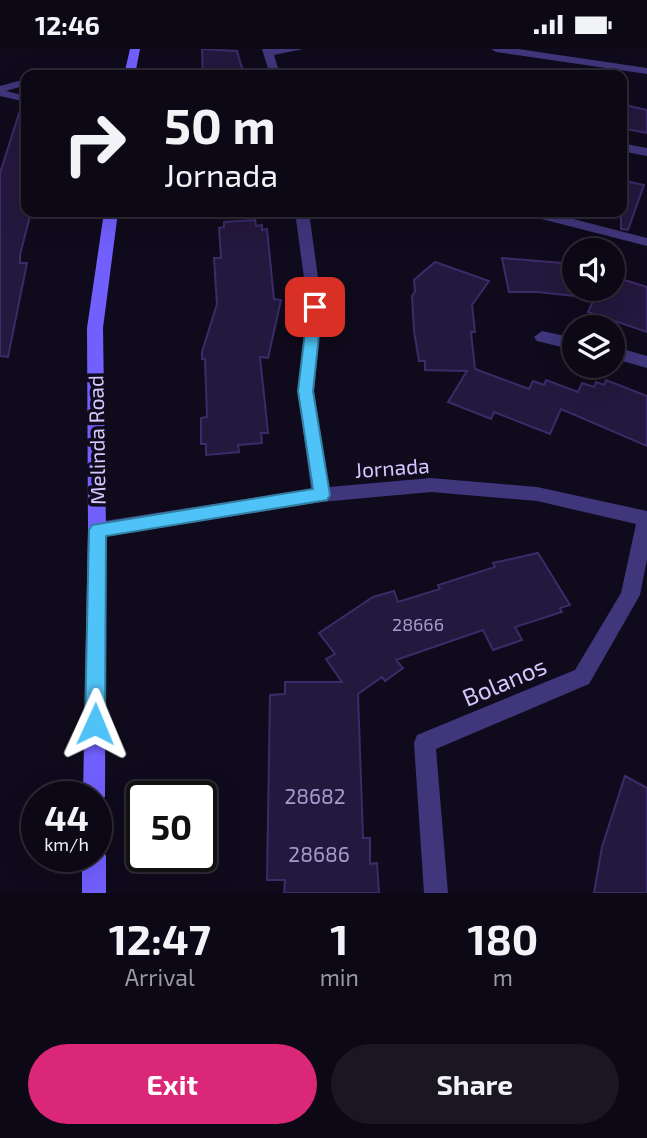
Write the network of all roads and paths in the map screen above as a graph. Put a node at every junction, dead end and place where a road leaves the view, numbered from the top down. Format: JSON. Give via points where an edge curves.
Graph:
{"nodes":[{"id":1,"x":135,"y":49,"type":"edge"},
{"id":2,"x":298,"y":49,"type":"edge"},
{"id":3,"x":496,"y":49,"type":"edge"},
{"id":4,"x":268,"y":51,"type":"edge"},
{"id":5,"x":131,"y":70,"type":"edge"},
{"id":6,"x":274,"y":70,"type":"edge"},
{"id":7,"x":647,"y":71,"type":"edge"},
{"id":8,"x":21,"y":84,"type":"edge"},
{"id":9,"x":0,"y":91,"type":"edge"},
{"id":10,"x":21,"y":97,"type":"edge"},
{"id":11,"x":627,"y":148,"type":"edge"},
{"id":12,"x":647,"y":152,"type":"edge"},
{"id":13,"x":110,"y":217,"type":"edge"},
{"id":14,"x":303,"y":217,"type":"edge"},
{"id":15,"x":550,"y":217,"type":"edge"},
{"id":16,"x":647,"y":242,"type":"edge"},
{"id":17,"x":542,"y":337,"type":"dead end"},
{"id":18,"x":562,"y":341,"type":"edge"},
{"id":19,"x":625,"y":356,"type":"edge"},
{"id":20,"x":647,"y":362,"type":"edge"},
{"id":21,"x":321,"y":495,"type":"junction"},
{"id":22,"x":646,"y":519,"type":"edge"},
{"id":23,"x":97,"y":530,"type":"junction"},
{"id":24,"x":94,"y":781,"type":"edge"},
{"id":25,"x":94,"y":872,"type":"edge"},
{"id":26,"x":94,"y":893,"type":"edge"},
{"id":27,"x":436,"y":893,"type":"edge"}],
"edges":[{"from":1,"to":5,"type":"main road"},
{"from":2,"to":4,"type":"street"},
{"from":3,"to":7,"type":"street"},
{"from":4,"to":6,"type":"street"},
{"from":8,"to":9,"type":"street"},
{"from":9,"to":10,"type":"street"},
{"from":11,"to":12,"type":"street"},
{"from":13,"to":23,"type":"main road","name":"Melinda Road","via":[[95,328]]},
{"from":14,"to":21,"type":"street","via":[[315,307],[306,391]]},
{"from":15,"to":16,"type":"street"},
{"from":17,"to":18,"type":"street"},
{"from":19,"to":20,"type":"street"},
{"from":21,"to":22,"type":"street","name":"Jornada","via":[[430,485],[537,494]]},
{"from":21,"to":23,"type":"street","name":"Jornada"},
{"from":22,"to":27,"type":"street","name":"Bolanos","via":[[631,595],[582,677],[425,743]]},
{"from":23,"to":24,"type":"main road","name":"Melinda Road"},
{"from":25,"to":26,"type":"main road"}]}
